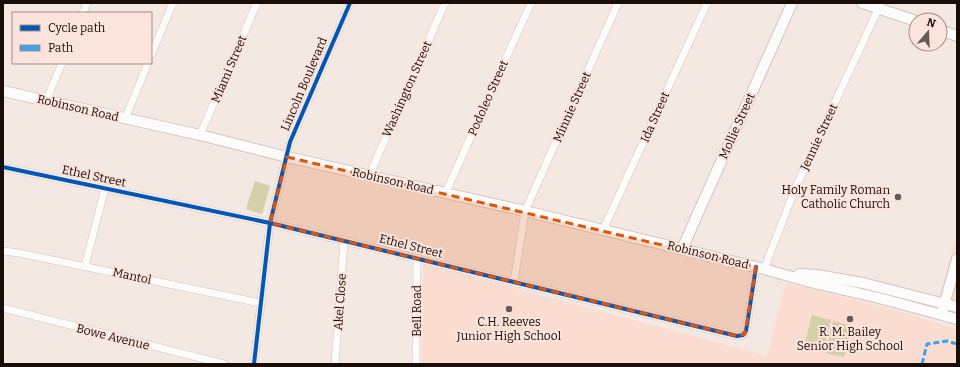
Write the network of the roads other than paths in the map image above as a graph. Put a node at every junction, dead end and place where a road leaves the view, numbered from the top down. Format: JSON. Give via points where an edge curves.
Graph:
{"nodes":[{"id":1,"x":173,"y":3,"type":"edge"},
{"id":2,"x":257,"y":3,"type":"edge"},
{"id":3,"x":350,"y":3,"type":"edge"},
{"id":4,"x":445,"y":3,"type":"edge"},
{"id":5,"x":531,"y":3,"type":"edge"},
{"id":6,"x":618,"y":3,"type":"edge"},
{"id":7,"x":706,"y":3,"type":"edge"},
{"id":8,"x":792,"y":3,"type":"edge"},
{"id":9,"x":862,"y":3,"type":"edge"},
{"id":10,"x":880,"y":6,"type":"edge"},
{"id":11,"x":908,"y":18,"type":"edge"},
{"id":12,"x":152,"y":53,"type":"edge"},
{"id":13,"x":62,"y":64,"type":"edge"},
{"id":14,"x":148,"y":64,"type":"edge"},
{"id":15,"x":4,"y":94,"type":"edge"},
{"id":16,"x":46,"y":101,"type":"junction"},
{"id":17,"x":125,"y":118,"type":"junction"},
{"id":18,"x":200,"y":135,"type":"junction"},
{"id":19,"x":287,"y":157,"type":"junction"},
{"id":20,"x":3,"y":167,"type":"edge"},
{"id":21,"x":369,"y":176,"type":"junction"},
{"id":22,"x":105,"y":188,"type":"junction"},
{"id":23,"x":445,"y":194,"type":"junction"},
{"id":24,"x":526,"y":211,"type":"junction"},
{"id":25,"x":270,"y":223,"type":"junction"},
{"id":26,"x":603,"y":230,"type":"junction"},
{"id":27,"x":344,"y":241,"type":"junction"},
{"id":28,"x":682,"y":249,"type":"junction"},
{"id":29,"x":3,"y":251,"type":"edge"},
{"id":30,"x":417,"y":258,"type":"junction"},
{"id":31,"x":957,"y":259,"type":"edge"},
{"id":32,"x":85,"y":266,"type":"junction"},
{"id":33,"x":760,"y":268,"type":"junction"},
{"id":34,"x":783,"y":273,"type":"junction"},
{"id":35,"x":514,"y":282,"type":"junction"},
{"id":36,"x":260,"y":303,"type":"junction"},
{"id":37,"x":945,"y":304,"type":"junction"},
{"id":38,"x":3,"y":308,"type":"edge"},
{"id":39,"x":957,"y":308,"type":"edge"},
{"id":40,"x":942,"y":315,"type":"junction"},
{"id":41,"x":957,"y":319,"type":"edge"},
{"id":42,"x":224,"y":364,"type":"edge"},
{"id":43,"x":254,"y":364,"type":"edge"},
{"id":44,"x":335,"y":364,"type":"edge"},
{"id":45,"x":416,"y":364,"type":"edge"}],
"edges":[{"from":1,"to":12,"type":"street"},
{"from":2,"to":18,"type":"street","name":"Miami Street"},
{"from":3,"to":19,"type":"street","name":"Lincoln Boulevard","via":[[290,142]]},
{"from":4,"to":21,"type":"street","name":"Washington Street"},
{"from":5,"to":23,"type":"street","name":"Podoleo Street"},
{"from":6,"to":24,"type":"street","name":"Minnie Street"},
{"from":7,"to":26,"type":"street","name":"Ida Street"},
{"from":8,"to":28,"type":"main road","name":"Mollie Street"},
{"from":9,"to":10,"type":"main road"},
{"from":10,"to":11,"type":"main road"},
{"from":10,"to":33,"type":"street","name":"Jennie Street"},
{"from":13,"to":16,"type":"street"},
{"from":14,"to":17,"type":"street"},
{"from":15,"to":16,"type":"main road","name":"Robinson Road"},
{"from":16,"to":17,"type":"main road","name":"Robinson Road"},
{"from":17,"to":18,"type":"main road","name":"Robinson Road"},
{"from":18,"to":19,"type":"main road","name":"Robinson Road"},
{"from":19,"to":21,"type":"main road","name":"Robinson Road"},
{"from":19,"to":25,"type":"street","name":"Lincoln Boulevard"},
{"from":20,"to":22,"type":"street","name":"Ethel Street"},
{"from":21,"to":23,"type":"main road","name":"Robinson Road"},
{"from":22,"to":25,"type":"street","name":"Ethel Street"},
{"from":22,"to":32,"type":"street"},
{"from":23,"to":24,"type":"main road","name":"Robinson Road"},
{"from":24,"to":26,"type":"main road","name":"Robinson Road"},
{"from":24,"to":35,"type":"street","name":"Minnie Street"},
{"from":25,"to":27,"type":"street","name":"Ethel Street"},
{"from":25,"to":36,"type":"street","name":"Lincoln Boulevard"},
{"from":26,"to":28,"type":"main road","name":"Robinson Road"},
{"from":27,"to":30,"type":"street","name":"Ethel Street"},
{"from":27,"to":44,"type":"street","name":"Akel Close"},
{"from":28,"to":33,"type":"main road","name":"Robinson Road"},
{"from":29,"to":32,"type":"street","name":"Mantol"},
{"from":30,"to":35,"type":"street","name":"Ethel Street"},
{"from":30,"to":45,"type":"street","name":"Bell Road"},
{"from":31,"to":37,"type":"main road"},
{"from":32,"to":36,"type":"street","name":"Mantol"},
{"from":33,"to":34,"type":"main road","name":"Robinson Road"},
{"from":33,"to":35,"type":"street","name":"Ethel Street","via":[[746,331],[740,336]]},
{"from":34,"to":37,"type":"main road","name":"Robinson Road","via":[[840,278]]},
{"from":34,"to":40,"type":"main road","name":"Robinson Road"},
{"from":36,"to":43,"type":"street","name":"Lincoln Boulevard"},
{"from":37,"to":39,"type":"main road","name":"Robinson Road"},
{"from":37,"to":40,"type":"main road"},
{"from":38,"to":42,"type":"street","name":"Bowe Avenue"},
{"from":40,"to":41,"type":"main road","name":"Robinson Road"}]}
